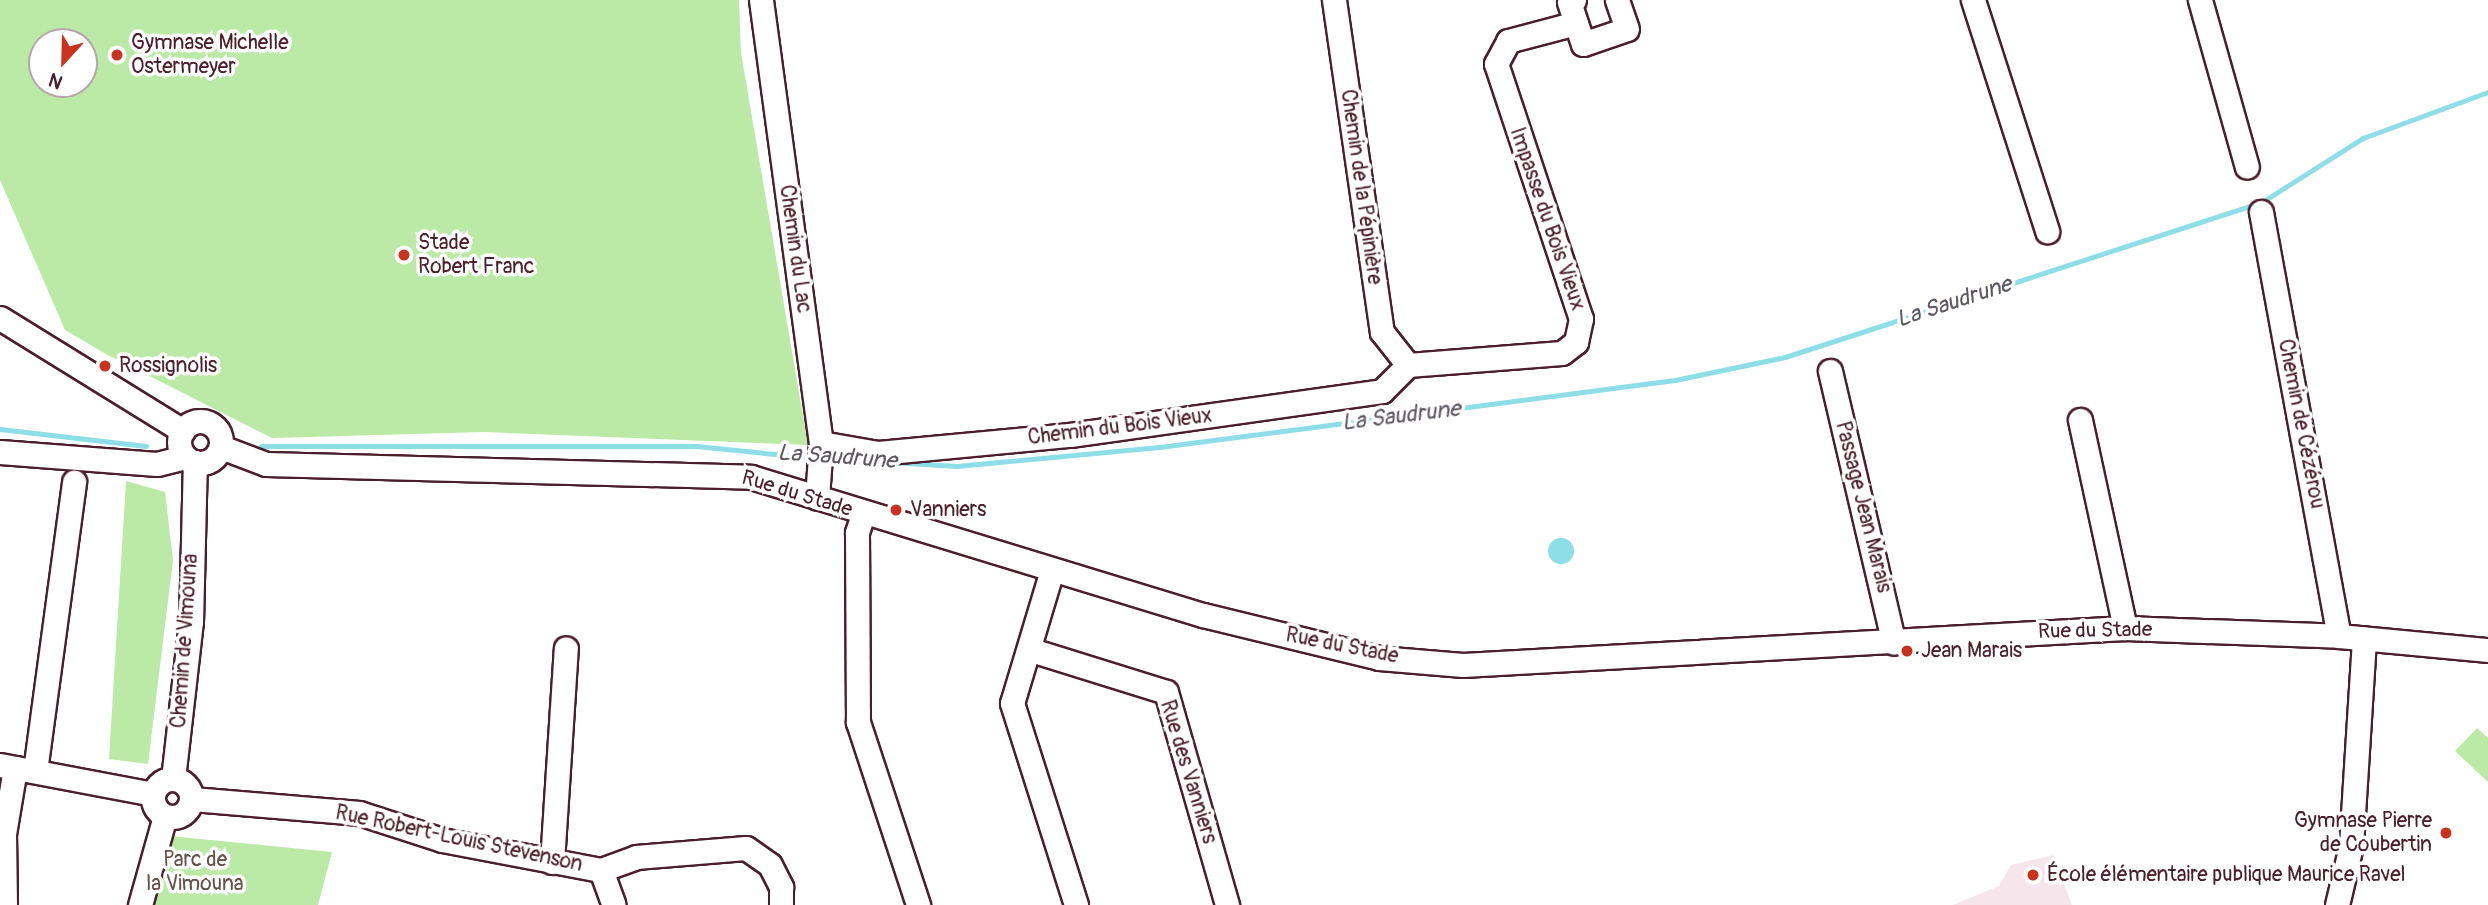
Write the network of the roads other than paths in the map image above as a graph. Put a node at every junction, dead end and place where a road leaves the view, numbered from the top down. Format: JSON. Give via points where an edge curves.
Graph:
{"nodes":[{"id":1,"x":761,"y":0,"type":"edge"},
{"id":2,"x":1334,"y":0,"type":"edge"},
{"id":3,"x":1973,"y":0,"type":"edge"},
{"id":4,"x":2200,"y":0,"type":"edge"},
{"id":5,"x":1627,"y":2,"type":"edge"},
{"id":6,"x":1575,"y":11,"type":"edge"},
{"id":7,"x":2247,"y":167,"type":"dead end"},
{"id":8,"x":2261,"y":212,"type":"dead end"},
{"id":9,"x":2046,"y":230,"type":"dead end"},
{"id":10,"x":0,"y":318,"type":"edge"},
{"id":11,"x":1408,"y":365,"type":"junction"},
{"id":12,"x":1830,"y":371,"type":"dead end"},
{"id":13,"x":2080,"y":420,"type":"dead end"},
{"id":14,"x":183,"y":431,"type":"junction"},
{"id":15,"x":220,"y":447,"type":"junction"},
{"id":16,"x":821,"y":448,"type":"junction"},
{"id":17,"x":0,"y":452,"type":"edge"},
{"id":18,"x":190,"y":459,"type":"junction"},
{"id":19,"x":74,"y":482,"type":"dead end"},
{"id":20,"x":819,"y":490,"type":"junction"},
{"id":21,"x":863,"y":514,"type":"junction"},
{"id":22,"x":1052,"y":570,"type":"junction"},
{"id":23,"x":2125,"y":628,"type":"junction"},
{"id":24,"x":2339,"y":636,"type":"junction"},
{"id":25,"x":2364,"y":638,"type":"junction"},
{"id":26,"x":1894,"y":643,"type":"junction"},
{"id":27,"x":566,"y":648,"type":"dead end"},
{"id":28,"x":1031,"y":650,"type":"junction"},
{"id":29,"x":2488,"y":650,"type":"edge"},
{"id":30,"x":17,"y":768,"type":"edge"},
{"id":31,"x":173,"y":779,"type":"junction"},
{"id":32,"x":153,"y":794,"type":"junction"},
{"id":33,"x":192,"y":799,"type":"junction"},
{"id":34,"x":164,"y":816,"type":"junction"},
{"id":35,"x":552,"y":862,"type":"junction"},
{"id":36,"x":601,"y":870,"type":"junction"},
{"id":37,"x":5,"y":905,"type":"edge"},
{"id":38,"x":140,"y":905,"type":"edge"},
{"id":39,"x":614,"y":905,"type":"edge"},
{"id":40,"x":780,"y":905,"type":"edge"},
{"id":41,"x":918,"y":905,"type":"edge"},
{"id":42,"x":1076,"y":905,"type":"edge"},
{"id":43,"x":1227,"y":905,"type":"edge"},
{"id":44,"x":2337,"y":905,"type":"edge"}],
"edges":[{"from":1,"to":16,"type":"street","name":"Chemin du Lac"},
{"from":2,"to":11,"type":"street","name":"Chemin de la Pépinière","via":[[1382,332]]},
{"from":3,"to":9,"type":"street"},
{"from":4,"to":7,"type":"street"},
{"from":5,"to":6,"type":"street","name":"Impasse du Bois Vieux","via":[[1627,29],[1583,44]]},
{"from":6,"to":11,"type":"street","name":"Impasse du Bois Vieux","via":[[1508,41],[1496,64],[1581,319],[1576,342],[1562,353]]},
{"from":8,"to":24,"type":"street","name":"Chemin de Cézérou"},
{"from":10,"to":14,"type":"street"},
{"from":11,"to":16,"type":"street","name":"Chemin du Bois Vieux","via":[[1382,391],[1070,435],[878,453]]},
{"from":12,"to":26,"type":"street","name":"Passage Jean Marais"},
{"from":13,"to":23,"type":"street"},
{"from":14,"to":15,"type":"street","via":[[206,422],[217,430]]},
{"from":14,"to":18,"type":"street"},
{"from":15,"to":18,"type":"street","via":[[211,460]]},
{"from":15,"to":20,"type":"street","name":"Rue du Stade","via":[[266,464],[721,473]]},
{"from":16,"to":20,"type":"street","name":"Chemin du Lac"},
{"from":17,"to":18,"type":"street","via":[[158,464]]},
{"from":18,"to":31,"type":"street","name":"Chemin de Vimouna","via":[[191,622]]},
{"from":19,"to":30,"type":"street"},
{"from":20,"to":21,"type":"street","name":"Rue du Stade"},
{"from":21,"to":22,"type":"street","name":"Rue du Stade"},
{"from":21,"to":41,"type":"street","via":[[858,722]]},
{"from":22,"to":26,"type":"street","name":"Rue du Stade","via":[[1379,657],[1463,665]]},
{"from":22,"to":28,"type":"street"},
{"from":23,"to":24,"type":"street","name":"Rue du Stade"},
{"from":23,"to":26,"type":"street","name":"Rue du Stade"},
{"from":24,"to":25,"type":"street","name":"Rue du Stade"},
{"from":25,"to":29,"type":"street","name":"Rue du Stade"},
{"from":25,"to":44,"type":"street","via":[[2351,846]]},
{"from":27,"to":35,"type":"street"},
{"from":28,"to":42,"type":"street","via":[[1012,703]]},
{"from":28,"to":43,"type":"street","name":"Rue des Vanniers","via":[[1166,692]]},
{"from":30,"to":32,"type":"street"},
{"from":30,"to":37,"type":"street","via":[[4,834]]},
{"from":31,"to":32,"type":"street"},
{"from":31,"to":33,"type":"street","via":[[189,788]]},
{"from":32,"to":34,"type":"street"},
{"from":33,"to":34,"type":"street","via":[[180,816]]},
{"from":33,"to":35,"type":"street","name":"Rue Robert-Louis Stevenson","via":[[359,813],[442,840]]},
{"from":34,"to":38,"type":"street"},
{"from":35,"to":36,"type":"street","name":"Rue Robert-Louis Stevenson"},
{"from":36,"to":39,"type":"street","name":"Rue Robert-Louis Stevenson"},
{"from":36,"to":40,"type":"street","name":"Rue Robert-Louis Stevenson","via":[[644,856],[746,848],[770,865],[781,887]]}]}
